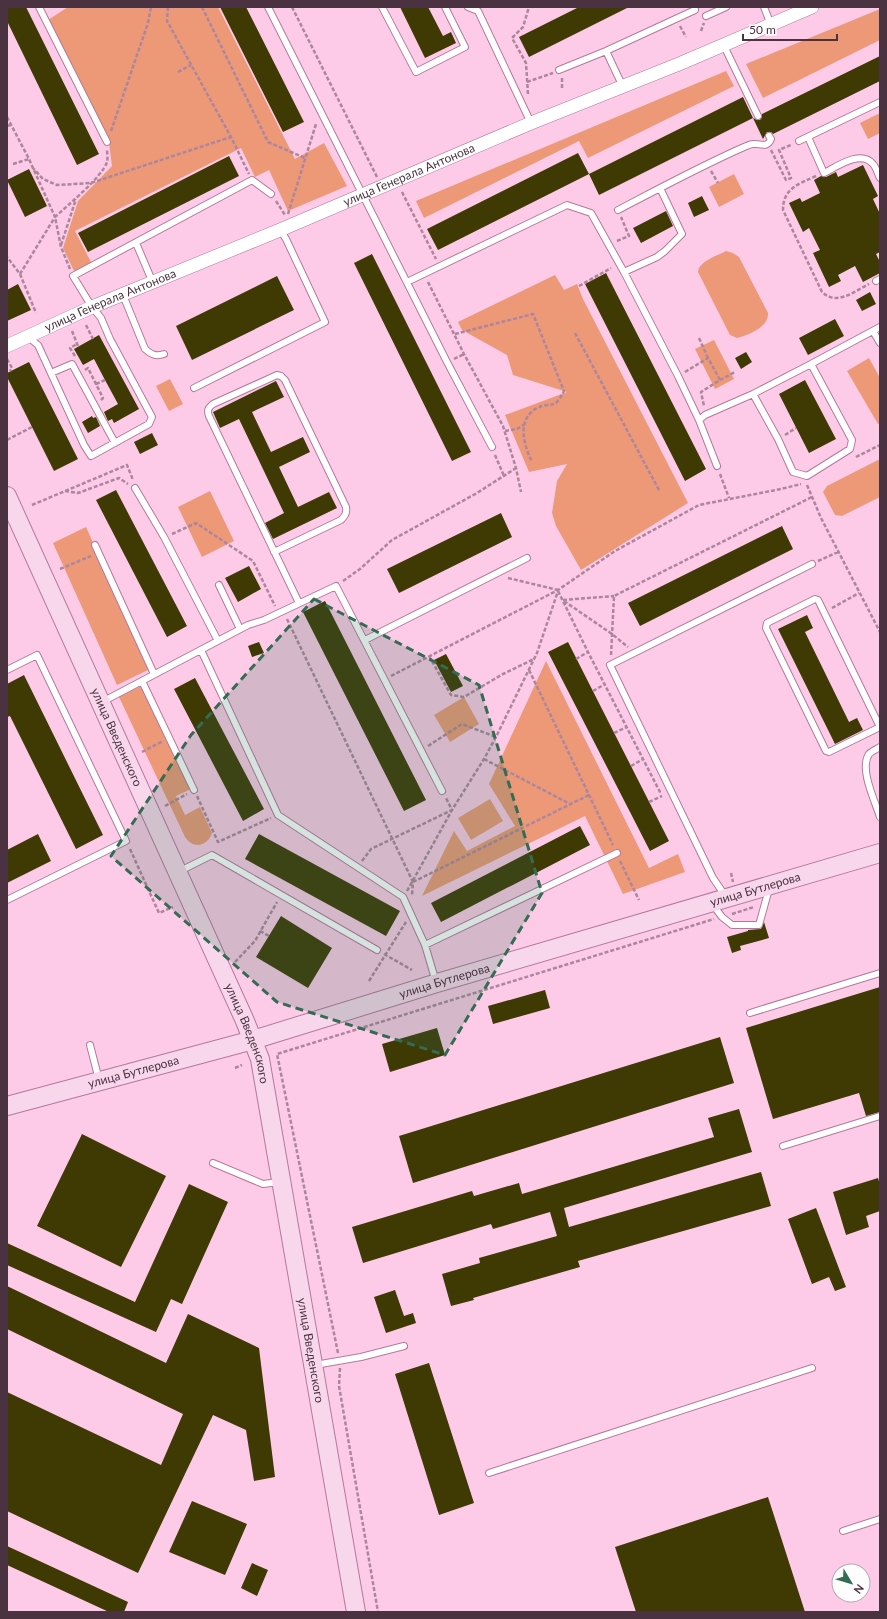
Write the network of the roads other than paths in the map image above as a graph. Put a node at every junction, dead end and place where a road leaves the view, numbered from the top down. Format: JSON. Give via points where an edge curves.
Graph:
{"nodes":[{"id":1,"x":39,"y":7,"type":"edge"},
{"id":2,"x":268,"y":7,"type":"edge"},
{"id":3,"x":382,"y":7,"type":"edge"},
{"id":4,"x":446,"y":7,"type":"edge"},
{"id":5,"x":468,"y":7,"type":"edge"},
{"id":6,"x":695,"y":7,"type":"edge"},
{"id":7,"x":726,"y":7,"type":"edge"},
{"id":8,"x":764,"y":7,"type":"edge"},
{"id":9,"x":812,"y":7,"type":"edge"},
{"id":10,"x":706,"y":16,"type":"dead end"},
{"id":11,"x":771,"y":25,"type":"junction"},
{"id":12,"x":724,"y":46,"type":"junction"},
{"id":13,"x":606,"y":51,"type":"junction"},
{"id":14,"x":559,"y":70,"type":"road end"},
{"id":15,"x":623,"y":87,"type":"junction"},
{"id":16,"x":880,"y":102,"type":"edge"},
{"id":17,"x":758,"y":116,"type":"dead end"},
{"id":18,"x":531,"y":123,"type":"junction"},
{"id":19,"x":769,"y":136,"type":"dead end"},
{"id":20,"x":808,"y":138,"type":"junction"},
{"id":21,"x":799,"y":141,"type":"road end"},
{"id":22,"x":107,"y":142,"type":"road end"},
{"id":23,"x":880,"y":178,"type":"edge"},
{"id":24,"x":660,"y":188,"type":"junction"},
{"id":25,"x":271,"y":194,"type":"road end"},
{"id":26,"x":362,"y":195,"type":"junction"},
{"id":27,"x":618,"y":210,"type":"road end"},
{"id":28,"x":280,"y":230,"type":"junction"},
{"id":29,"x":136,"y":243,"type":"junction"},
{"id":30,"x":624,"y":272,"type":"junction"},
{"id":31,"x":407,"y":282,"type":"junction"},
{"id":32,"x":152,"y":283,"type":"junction"},
{"id":33,"x":123,"y":295,"type":"junction"},
{"id":34,"x":92,"y":308,"type":"junction"},
{"id":35,"x":880,"y":327,"type":"edge"},
{"id":36,"x":873,"y":331,"type":"junction"},
{"id":37,"x":28,"y":337,"type":"junction"},
{"id":38,"x":880,"y":343,"type":"edge"},
{"id":39,"x":7,"y":346,"type":"edge"},
{"id":40,"x":164,"y":354,"type":"dead end"},
{"id":41,"x":811,"y":364,"type":"junction"},
{"id":42,"x":51,"y":373,"type":"junction"},
{"id":43,"x":194,"y":388,"type":"dead end"},
{"id":44,"x":753,"y":394,"type":"junction"},
{"id":45,"x":699,"y":420,"type":"junction"},
{"id":46,"x":114,"y":443,"type":"junction"},
{"id":47,"x":492,"y":447,"type":"road end"},
{"id":48,"x":717,"y":466,"type":"road end"},
{"id":49,"x":135,"y":488,"type":"road end"},
{"id":50,"x":7,"y":496,"type":"edge"},
{"id":51,"x":95,"y":545,"type":"dead end"},
{"id":52,"x":274,"y":552,"type":"junction"},
{"id":53,"x":527,"y":558,"type":"dead end"},
{"id":54,"x":812,"y":564,"type":"road end"},
{"id":55,"x":219,"y":586,"type":"dead end"},
{"id":56,"x":298,"y":603,"type":"junction"},
{"id":57,"x":240,"y":629,"type":"junction"},
{"id":58,"x":365,"y":640,"type":"junction"},
{"id":59,"x":218,"y":641,"type":"junction"},
{"id":60,"x":201,"y":650,"type":"junction"},
{"id":61,"x":7,"y":670,"type":"edge"},
{"id":62,"x":154,"y":674,"type":"junction"},
{"id":63,"x":142,"y":681,"type":"junction"},
{"id":64,"x":100,"y":702,"type":"junction"},
{"id":65,"x":880,"y":727,"type":"edge"},
{"id":66,"x":880,"y":747,"type":"edge"},
{"id":67,"x":194,"y":790,"type":"road end"},
{"id":68,"x":442,"y":791,"type":"road end"},
{"id":69,"x":880,"y":817,"type":"edge"},
{"id":70,"x":617,"y":853,"type":"road end"},
{"id":71,"x":880,"y":853,"type":"edge"},
{"id":72,"x":178,"y":872,"type":"junction"},
{"id":73,"x":770,"y":885,"type":"junction"},
{"id":74,"x":7,"y":900,"type":"edge"},
{"id":75,"x":720,"y":906,"type":"junction"},
{"id":76,"x":425,"y":945,"type":"junction"},
{"id":77,"x":376,"y":950,"type":"road end"},
{"id":78,"x":880,"y":973,"type":"edge"},
{"id":79,"x":437,"y":984,"type":"junction"},
{"id":80,"x":750,"y":1013,"type":"dead end"},
{"id":81,"x":253,"y":1040,"type":"junction"},
{"id":82,"x":90,"y":1045,"type":"dead end"},
{"id":83,"x":100,"y":1081,"type":"junction"},
{"id":84,"x":7,"y":1106,"type":"edge"},
{"id":85,"x":880,"y":1116,"type":"edge"},
{"id":86,"x":783,"y":1146,"type":"dead end"},
{"id":87,"x":213,"y":1163,"type":"dead end"},
{"id":88,"x":280,"y":1181,"type":"junction"},
{"id":89,"x":404,"y":1346,"type":"dead end"},
{"id":90,"x":313,"y":1365,"type":"junction"},
{"id":91,"x":812,"y":1368,"type":"dead end"},
{"id":92,"x":489,"y":1473,"type":"dead end"},
{"id":93,"x":880,"y":1519,"type":"edge"},
{"id":94,"x":843,"y":1532,"type":"dead end"},
{"id":95,"x":356,"y":1612,"type":"edge"}],
"edges":[{"from":1,"to":22,"type":"lane"},
{"from":2,"to":26,"type":"lane"},
{"from":3,"to":4,"type":"lane","via":[[416,72],[465,47]]},
{"from":5,"to":18,"type":"lane","via":[[478,11]]},
{"from":6,"to":13,"type":"lane","via":[[695,10]]},
{"from":7,"to":10,"type":"lane"},
{"from":8,"to":11,"type":"lane"},
{"from":9,"to":11,"type":"street","name":"улица Генерала Антонова"},
{"from":11,"to":12,"type":"street","name":"улица Генерала Антонова"},
{"from":12,"to":15,"type":"street","name":"улица Генерала Антонова"},
{"from":12,"to":17,"type":"lane"},
{"from":13,"to":14,"type":"lane"},
{"from":13,"to":15,"type":"lane"},
{"from":15,"to":18,"type":"street","name":"улица Генерала Антонова"},
{"from":16,"to":20,"type":"lane"},
{"from":18,"to":26,"type":"street","name":"улица Генерала Антонова"},
{"from":19,"to":24,"type":"lane","via":[[769,143],[745,146]]},
{"from":20,"to":21,"type":"lane"},
{"from":20,"to":23,"type":"lane","via":[[824,173],[861,158],[873,164]]},
{"from":24,"to":27,"type":"lane"},
{"from":24,"to":30,"type":"lane","via":[[682,234],[661,254]]},
{"from":25,"to":29,"type":"lane","via":[[252,180]]},
{"from":26,"to":28,"type":"street","name":"улица Генерала Антонова"},
{"from":26,"to":31,"type":"lane"},
{"from":28,"to":32,"type":"street","name":"улица Генерала Антонова"},
{"from":28,"to":43,"type":"lane","via":[[325,322]]},
{"from":29,"to":32,"type":"lane"},
{"from":29,"to":34,"type":"lane","via":[[73,276]]},
{"from":30,"to":31,"type":"lane","via":[[591,213],[567,205]]},
{"from":30,"to":45,"type":"lane"},
{"from":31,"to":47,"type":"lane"},
{"from":32,"to":33,"type":"street","name":"улица Генерала Антонова"},
{"from":33,"to":34,"type":"street","name":"улица Генерала Антонова"},
{"from":33,"to":40,"type":"lane","via":[[145,349],[158,356]]},
{"from":34,"to":37,"type":"street","name":"улица Генерала Антонова"},
{"from":34,"to":46,"type":"lane","via":[[101,318],[152,417],[149,424]]},
{"from":35,"to":36,"type":"lane"},
{"from":36,"to":38,"type":"lane"},
{"from":36,"to":41,"type":"lane"},
{"from":37,"to":39,"type":"street","name":"улица Генерала Антонова"},
{"from":37,"to":42,"type":"lane","via":[[38,345]]},
{"from":41,"to":44,"type":"lane"},
{"from":41,"to":44,"type":"lane","via":[[852,440],[850,449],[807,476],[793,472]]},
{"from":42,"to":46,"type":"lane","via":[[72,364]]},
{"from":42,"to":46,"type":"lane","via":[[91,456]]},
{"from":44,"to":45,"type":"lane"},
{"from":45,"to":48,"type":"lane"},
{"from":49,"to":59,"type":"lane","via":[[164,537]]},
{"from":50,"to":64,"type":"street","name":"улица Введенского"},
{"from":51,"to":62,"type":"lane"},
{"from":52,"to":52,"type":"lane","via":[[208,412],[213,404],[277,375],[285,380],[346,511],[340,520]]},
{"from":52,"to":56,"type":"lane"},
{"from":53,"to":58,"type":"lane"},
{"from":54,"to":75,"type":"lane","via":[[610,665],[713,878]]},
{"from":55,"to":57,"type":"lane"},
{"from":56,"to":57,"type":"lane"},
{"from":56,"to":58,"type":"lane","via":[[336,586]]},
{"from":57,"to":59,"type":"lane"},
{"from":58,"to":68,"type":"lane"},
{"from":59,"to":60,"type":"lane"},
{"from":60,"to":62,"type":"lane"},
{"from":60,"to":76,"type":"lane","via":[[278,815],[403,897]]},
{"from":61,"to":74,"type":"lane","via":[[37,655],[126,841]]},
{"from":62,"to":63,"type":"lane"},
{"from":63,"to":64,"type":"lane"},
{"from":63,"to":67,"type":"lane"},
{"from":64,"to":72,"type":"street","name":"улица Введенского"},
{"from":65,"to":65,"type":"lane","via":[[829,752],[826,751],[766,628],[767,623],[815,599],[819,601]]},
{"from":66,"to":69,"type":"lane","via":[[870,753],[865,764]]},
{"from":70,"to":76,"type":"lane"},
{"from":71,"to":73,"type":"street","name":"улица Бутлерова"},
{"from":72,"to":77,"type":"lane","via":[[212,855]]},
{"from":72,"to":81,"type":"street","name":"улица Введенского"},
{"from":73,"to":75,"type":"street","name":"улица Бутлерова"},
{"from":73,"to":75,"type":"lane","via":[[759,925],[732,925]]},
{"from":75,"to":79,"type":"street","name":"улица Бутлерова"},
{"from":76,"to":79,"type":"lane"},
{"from":78,"to":80,"type":"lane"},
{"from":79,"to":81,"type":"street","name":"улица Бутлерова"},
{"from":81,"to":83,"type":"street","name":"улица Бутлерова"},
{"from":81,"to":88,"type":"street","name":"улица Введенского","via":[[260,1059]]},
{"from":82,"to":83,"type":"lane"},
{"from":83,"to":84,"type":"street","name":"улица Бутлерова"},
{"from":85,"to":86,"type":"lane"},
{"from":87,"to":88,"type":"lane","via":[[263,1184]]},
{"from":88,"to":90,"type":"street","name":"улица Введенского"},
{"from":89,"to":90,"type":"lane"},
{"from":90,"to":95,"type":"street","name":"улица Введенского"},
{"from":91,"to":92,"type":"lane"},
{"from":93,"to":94,"type":"lane"}]}
